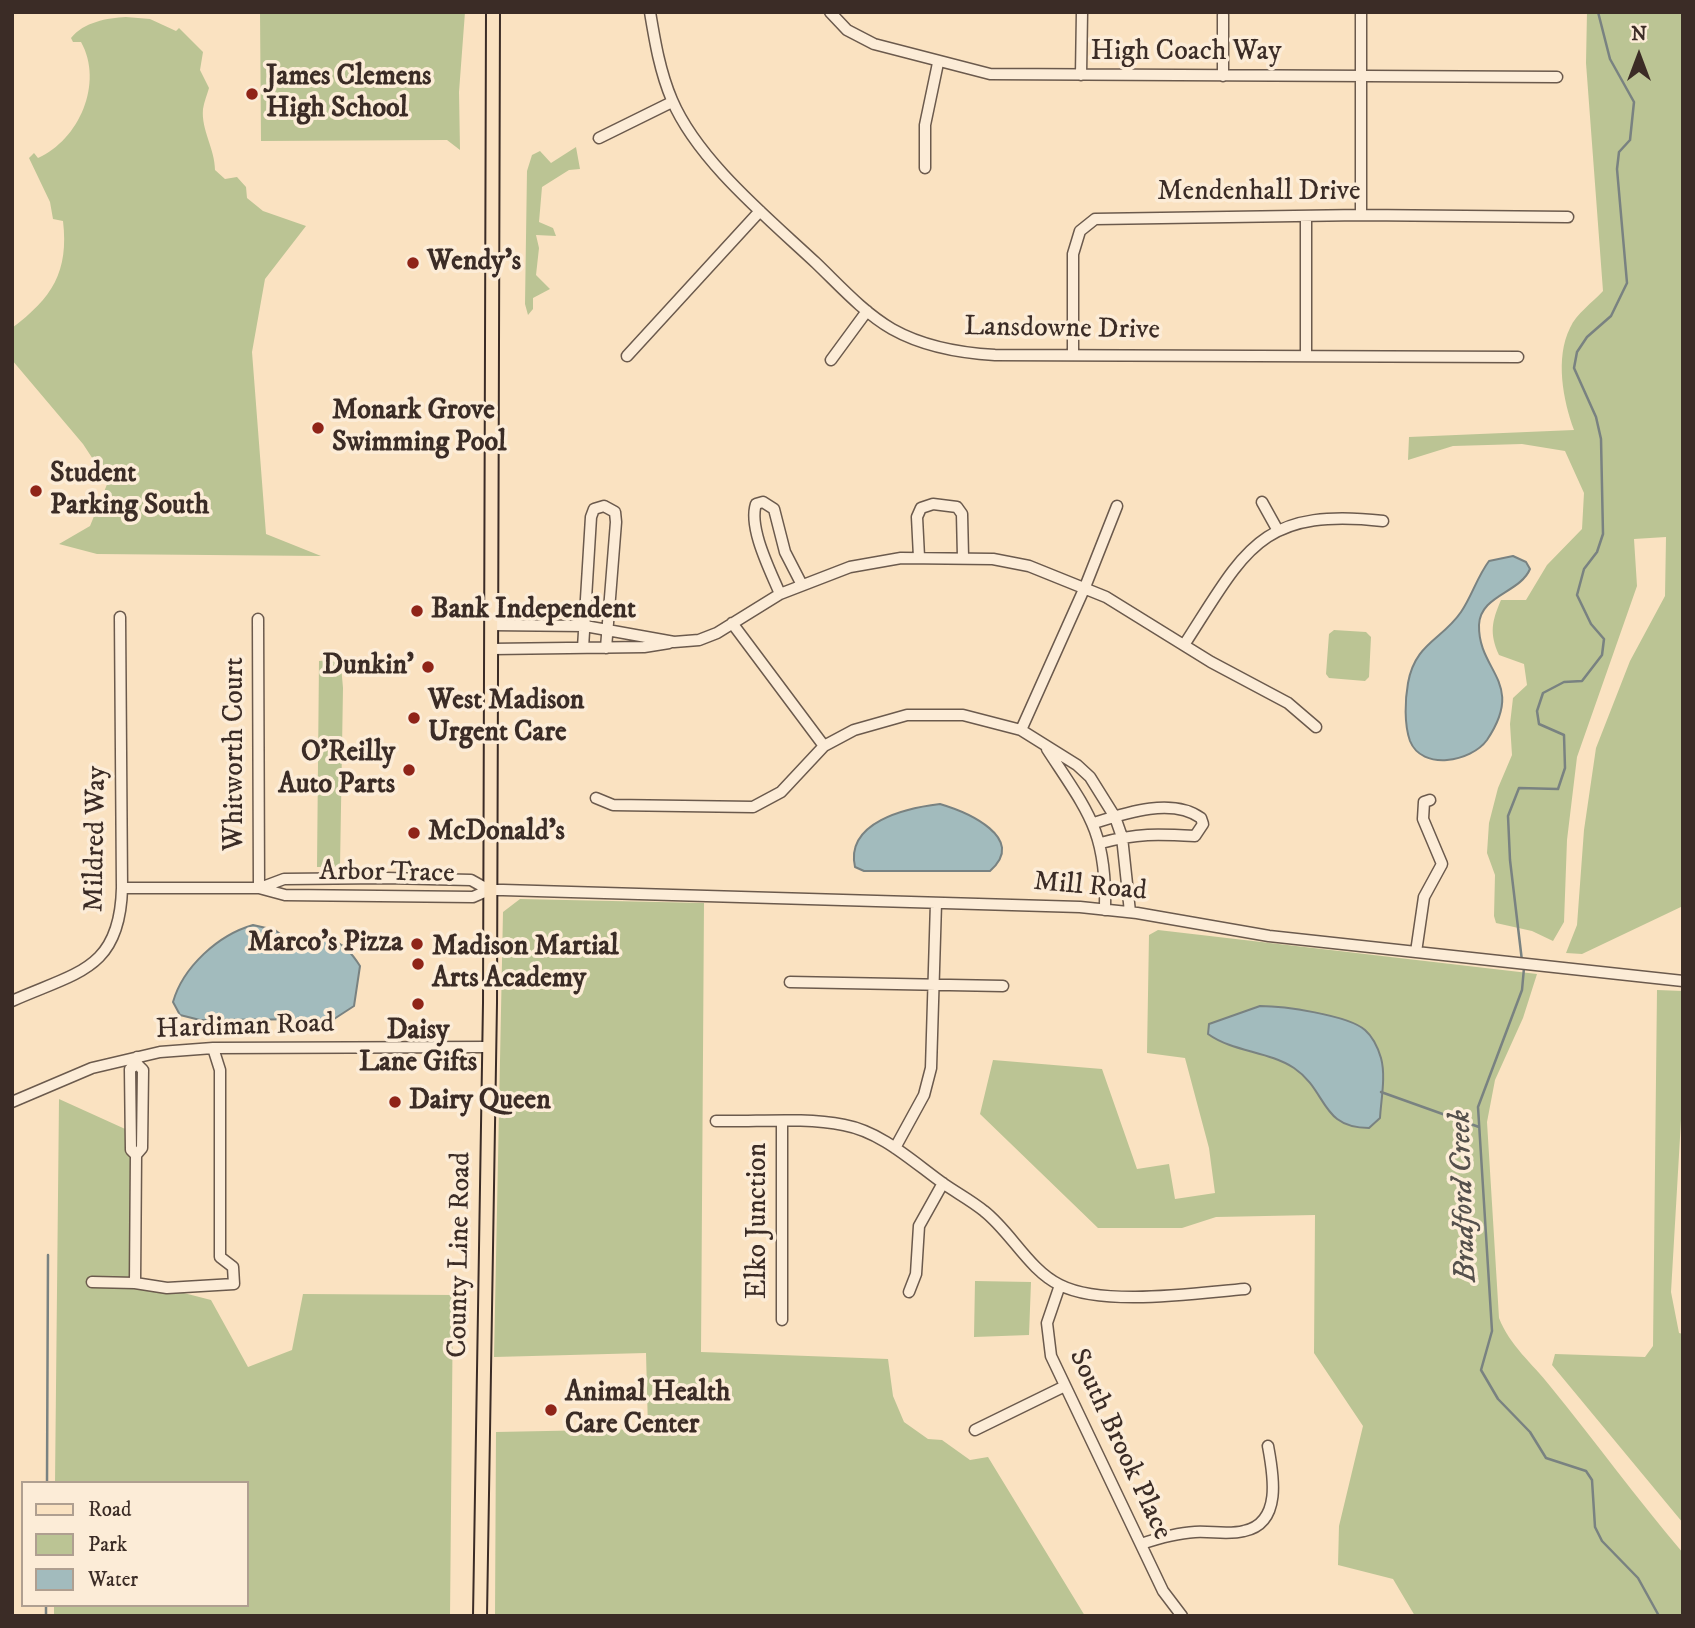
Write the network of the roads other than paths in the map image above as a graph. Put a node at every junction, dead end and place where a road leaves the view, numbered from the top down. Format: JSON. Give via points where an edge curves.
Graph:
{"nodes":[{"id":1,"x":493,"y":12,"type":"edge"},
{"id":2,"x":650,"y":12,"type":"edge"},
{"id":3,"x":830,"y":12,"type":"edge"},
{"id":4,"x":1082,"y":12,"type":"edge"},
{"id":5,"x":1362,"y":12,"type":"edge"},
{"id":6,"x":1223,"y":15,"type":"dead end"},
{"id":7,"x":938,"y":63,"type":"junction"},
{"id":8,"x":1081,"y":75,"type":"junction"},
{"id":9,"x":1223,"y":76,"type":"junction"},
{"id":10,"x":1361,"y":76,"type":"junction"},
{"id":11,"x":1557,"y":77,"type":"dead end"},
{"id":12,"x":672,"y":102,"type":"junction"},
{"id":13,"x":599,"y":138,"type":"dead end"},
{"id":14,"x":925,"y":168,"type":"dead end"},
{"id":15,"x":760,"y":211,"type":"junction"},
{"id":16,"x":1361,"y":215,"type":"junction"},
{"id":17,"x":1306,"y":216,"type":"junction"},
{"id":18,"x":1568,"y":217,"type":"dead end"},
{"id":19,"x":867,"y":311,"type":"junction"},
{"id":20,"x":1073,"y":355,"type":"junction"},
{"id":21,"x":627,"y":356,"type":"dead end"},
{"id":22,"x":1306,"y":356,"type":"junction"},
{"id":23,"x":1518,"y":357,"type":"dead end"},
{"id":24,"x":831,"y":360,"type":"dead end"},
{"id":25,"x":1262,"y":502,"type":"dead end"},
{"id":26,"x":1117,"y":506,"type":"dead end"},
{"id":27,"x":1383,"y":521,"type":"dead end"},
{"id":28,"x":1278,"y":529,"type":"junction"},
{"id":29,"x":919,"y":557,"type":"junction"},
{"id":30,"x":962,"y":557,"type":"junction"},
{"id":31,"x":802,"y":585,"type":"junction"},
{"id":32,"x":1085,"y":587,"type":"junction"},
{"id":33,"x":780,"y":594,"type":"junction"},
{"id":34,"x":120,"y":617,"type":"dead end"},
{"id":35,"x":258,"y":619,"type":"dead end"},
{"id":36,"x":732,"y":623,"type":"junction"},
{"id":37,"x":492,"y":625,"type":"junction"},
{"id":38,"x":585,"y":626,"type":"junction"},
{"id":39,"x":606,"y":628,"type":"junction"},
{"id":40,"x":674,"y":642,"type":"junction"},
{"id":41,"x":1184,"y":645,"type":"junction"},
{"id":42,"x":583,"y":648,"type":"junction"},
{"id":43,"x":606,"y":648,"type":"junction"},
{"id":44,"x":492,"y":649,"type":"junction"},
{"id":45,"x":1316,"y":727,"type":"dead end"},
{"id":46,"x":1021,"y":730,"type":"junction"},
{"id":47,"x":824,"y":746,"type":"junction"},
{"id":48,"x":1045,"y":746,"type":"junction"},
{"id":49,"x":596,"y":798,"type":"dead end"},
{"id":50,"x":1430,"y":800,"type":"dead end"},
{"id":51,"x":1115,"y":817,"type":"junction"},
{"id":52,"x":1094,"y":823,"type":"junction"},
{"id":53,"x":1122,"y":837,"type":"junction"},
{"id":54,"x":1101,"y":843,"type":"junction"},
{"id":55,"x":122,"y":888,"type":"junction"},
{"id":56,"x":259,"y":888,"type":"junction"},
{"id":57,"x":489,"y":890,"type":"junction"},
{"id":58,"x":936,"y":903,"type":"junction"},
{"id":59,"x":1105,"y":910,"type":"junction"},
{"id":60,"x":1130,"y":912,"type":"junction"},
{"id":61,"x":1416,"y":952,"type":"junction"},
{"id":62,"x":1683,"y":981,"type":"edge"},
{"id":63,"x":790,"y":982,"type":"dead end"},
{"id":64,"x":934,"y":985,"type":"junction"},
{"id":65,"x":1003,"y":986,"type":"dead end"},
{"id":66,"x":12,"y":1001,"type":"edge"},
{"id":67,"x":489,"y":1047,"type":"junction"},
{"id":68,"x":213,"y":1048,"type":"junction"},
{"id":69,"x":229,"y":1048,"type":"junction"},
{"id":70,"x":137,"y":1060,"type":"junction"},
{"id":71,"x":220,"y":1070,"type":"junction"},
{"id":72,"x":12,"y":1102,"type":"edge"},
{"id":73,"x":716,"y":1121,"type":"dead end"},
{"id":74,"x":782,"y":1122,"type":"junction"},
{"id":75,"x":895,"y":1148,"type":"junction"},
{"id":76,"x":943,"y":1183,"type":"junction"},
{"id":77,"x":92,"y":1282,"type":"dead end"},
{"id":78,"x":135,"y":1283,"type":"junction"},
{"id":79,"x":1060,"y":1285,"type":"junction"},
{"id":80,"x":1245,"y":1289,"type":"dead end"},
{"id":81,"x":909,"y":1292,"type":"dead end"},
{"id":82,"x":782,"y":1320,"type":"dead end"},
{"id":83,"x":1065,"y":1386,"type":"junction"},
{"id":84,"x":975,"y":1430,"type":"dead end"},
{"id":85,"x":1268,"y":1446,"type":"dead end"},
{"id":86,"x":1141,"y":1544,"type":"junction"},
{"id":87,"x":480,"y":1616,"type":"edge"},
{"id":88,"x":1182,"y":1616,"type":"edge"}],
"edges":[{"from":1,"to":37,"type":"main road","name":"County Line Road"},
{"from":2,"to":12,"type":"street","name":"Lansdowne Drive"},
{"from":3,"to":7,"type":"street","name":"High Coach Way","via":[[847,30],[874,44]]},
{"from":4,"to":8,"type":"street"},
{"from":5,"to":10,"type":"street"},
{"from":6,"to":9,"type":"street"},
{"from":7,"to":8,"type":"street","name":"High Coach Way","via":[[989,74]]},
{"from":7,"to":14,"type":"street","via":[[925,125]]},
{"from":8,"to":9,"type":"street","name":"High Coach Way"},
{"from":9,"to":10,"type":"street","name":"High Coach Way"},
{"from":10,"to":11,"type":"street","name":"High Coach Way"},
{"from":10,"to":16,"type":"street"},
{"from":12,"to":13,"type":"street"},
{"from":12,"to":15,"type":"street","name":"Lansdowne Drive","via":[[704,149]]},
{"from":15,"to":19,"type":"street","name":"Lansdowne Drive"},
{"from":15,"to":21,"type":"street"},
{"from":16,"to":17,"type":"street","name":"Mendenhall Drive"},
{"from":16,"to":18,"type":"street","name":"Mendenhall Drive"},
{"from":17,"to":20,"type":"street","name":"Mendenhall Drive","via":[[1095,219],[1080,231],[1073,254]]},
{"from":17,"to":22,"type":"street"},
{"from":19,"to":20,"type":"street","name":"Lansdowne Drive","via":[[893,329],[944,349],[995,355]]},
{"from":19,"to":24,"type":"street"},
{"from":20,"to":22,"type":"street","name":"Lansdowne Drive"},
{"from":22,"to":23,"type":"street","name":"Lansdowne Drive"},
{"from":25,"to":28,"type":"street"},
{"from":26,"to":32,"type":"street"},
{"from":27,"to":28,"type":"street","via":[[1316,519]]},
{"from":28,"to":41,"type":"street","via":[[1245,553]]},
{"from":29,"to":30,"type":"street"},
{"from":29,"to":30,"type":"street","via":[[917,517],[921,508],[933,504],[957,507],[962,514]]},
{"from":29,"to":31,"type":"street","via":[[850,567]]},
{"from":30,"to":32,"type":"street","via":[[1029,566]]},
{"from":31,"to":33,"type":"street"},
{"from":31,"to":33,"type":"street","via":[[785,552],[774,509],[763,502],[756,504],[753,512],[763,554]]},
{"from":32,"to":41,"type":"street","via":[[1137,613]]},
{"from":32,"to":46,"type":"street"},
{"from":33,"to":36,"type":"street"},
{"from":34,"to":55,"type":"street","name":"Mildred Way"},
{"from":35,"to":56,"type":"street","name":"Whitworth Court"},
{"from":36,"to":40,"type":"street","via":[[699,640]]},
{"from":36,"to":47,"type":"street"},
{"from":37,"to":38,"type":"street"},
{"from":37,"to":44,"type":"main road","name":"County Line Road"},
{"from":38,"to":39,"type":"street"},
{"from":38,"to":39,"type":"street","via":[[591,517],[594,509],[604,506],[615,512],[617,522]]},
{"from":38,"to":42,"type":"street"},
{"from":39,"to":40,"type":"street"},
{"from":39,"to":43,"type":"street"},
{"from":40,"to":43,"type":"street"},
{"from":41,"to":45,"type":"street","via":[[1288,703]]},
{"from":42,"to":43,"type":"street"},
{"from":42,"to":44,"type":"street"},
{"from":44,"to":57,"type":"main road","name":"County Line Road"},
{"from":46,"to":47,"type":"street","via":[[931,712],[864,726]]},
{"from":46,"to":48,"type":"street"},
{"from":47,"to":49,"type":"street","via":[[780,792],[753,807],[612,805]]},
{"from":48,"to":51,"type":"street","via":[[1090,777]]},
{"from":48,"to":52,"type":"street"},
{"from":50,"to":61,"type":"street","via":[[1424,802],[1423,818],[1442,864],[1424,897]]},
{"from":51,"to":52,"type":"street"},
{"from":51,"to":53,"type":"street"},
{"from":51,"to":53,"type":"street","via":[[1169,809],[1196,815],[1203,824],[1195,836],[1160,832]]},
{"from":52,"to":54,"type":"street"},
{"from":53,"to":54,"type":"street"},
{"from":53,"to":60,"type":"street"},
{"from":54,"to":59,"type":"street"},
{"from":55,"to":56,"type":"street","name":"Arbor Trace"},
{"from":55,"to":66,"type":"street","name":"Mildred Way","via":[[121,911],[110,947],[82,970]]},
{"from":56,"to":57,"type":"street","name":"Arbor Trace","via":[[285,895],[473,897]]},
{"from":56,"to":57,"type":"street","name":"Arbor Trace","via":[[284,879],[386,878],[471,880]]},
{"from":57,"to":58,"type":"street","name":"Mill Road"},
{"from":57,"to":67,"type":"main road","name":"County Line Road"},
{"from":58,"to":59,"type":"street","name":"Mill Road"},
{"from":58,"to":64,"type":"street"},
{"from":59,"to":60,"type":"street","name":"Mill Road"},
{"from":60,"to":61,"type":"street","name":"Mill Road","via":[[1269,936]]},
{"from":61,"to":62,"type":"street","name":"Mill Road"},
{"from":63,"to":64,"type":"street"},
{"from":64,"to":65,"type":"street"},
{"from":64,"to":75,"type":"street","via":[[927,1085]]},
{"from":67,"to":69,"type":"street","name":"Hardiman Road"},
{"from":67,"to":87,"type":"main road","name":"County Line Road"},
{"from":68,"to":69,"type":"street","name":"Hardiman Road"},
{"from":68,"to":70,"type":"street","name":"Hardiman Road"},
{"from":68,"to":71,"type":"street"},
{"from":69,"to":71,"type":"street"},
{"from":70,"to":72,"type":"street","name":"Hardiman Road","via":[[92,1068]]},
{"from":70,"to":78,"type":"street","via":[[130,1069],[131,1150],[136,1155]]},
{"from":71,"to":78,"type":"street","via":[[220,1257],[233,1267],[234,1284],[167,1288]]},
{"from":73,"to":74,"type":"street"},
{"from":74,"to":75,"type":"street","via":[[846,1125]]},
{"from":74,"to":82,"type":"street","name":"Elko Junction"},
{"from":75,"to":76,"type":"street"},
{"from":76,"to":79,"type":"street","via":[[984,1211]]},
{"from":76,"to":81,"type":"street","via":[[919,1226],[916,1274]]},
{"from":77,"to":78,"type":"street"},
{"from":79,"to":80,"type":"street","via":[[1117,1295],[1171,1296]]},
{"from":79,"to":83,"type":"street","name":"South Brook Place","via":[[1047,1323],[1047,1340]]},
{"from":83,"to":84,"type":"street"},
{"from":83,"to":86,"type":"street","name":"South Brook Place"},
{"from":85,"to":86,"type":"street","via":[[1273,1495],[1256,1526],[1245,1531],[1191,1532]]},
{"from":86,"to":88,"type":"street","name":"South Brook Place","via":[[1163,1591]]}]}
